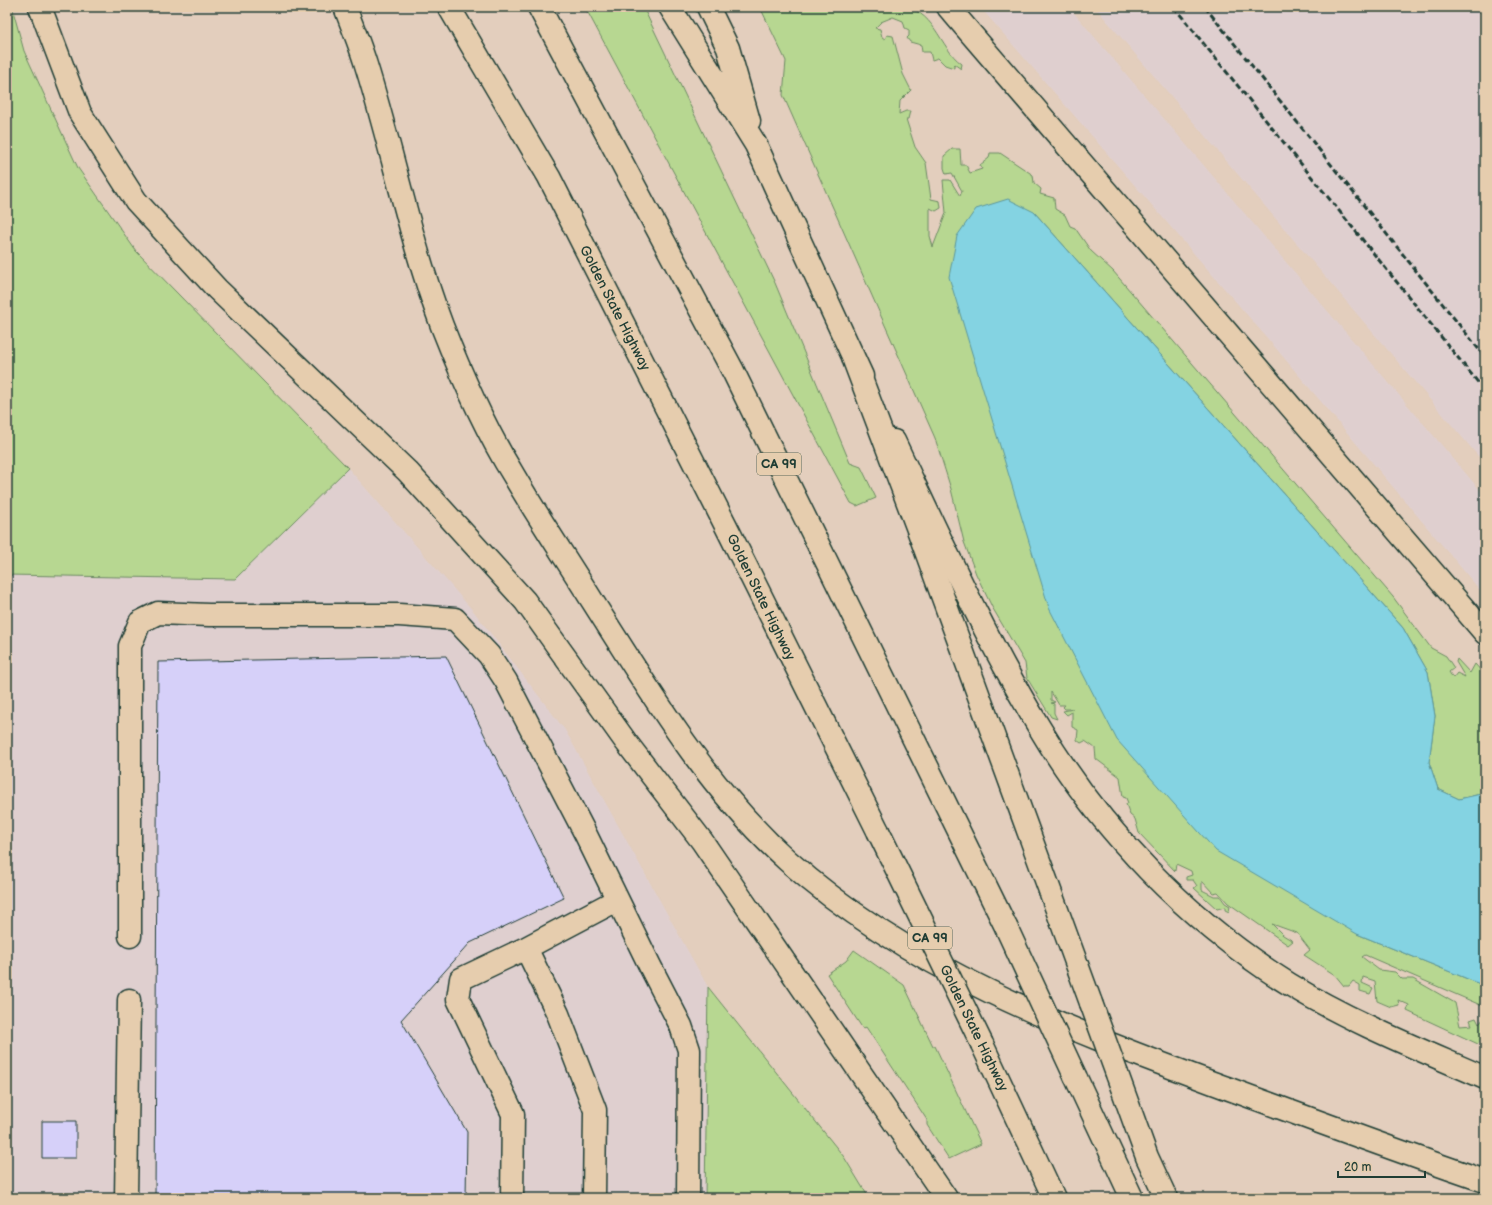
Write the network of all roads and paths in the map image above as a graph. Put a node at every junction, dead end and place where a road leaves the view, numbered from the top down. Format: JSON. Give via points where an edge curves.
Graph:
{"nodes":[{"id":1,"x":40,"y":7,"type":"edge"},
{"id":2,"x":345,"y":7,"type":"edge"},
{"id":3,"x":449,"y":7,"type":"edge"},
{"id":4,"x":539,"y":7,"type":"edge"},
{"id":5,"x":670,"y":7,"type":"edge"},
{"id":6,"x":708,"y":7,"type":"edge"},
{"id":7,"x":948,"y":7,"type":"edge"},
{"id":8,"x":756,"y":145,"type":"junction"},
{"id":9,"x":854,"y":360,"type":"junction"},
{"id":10,"x":1485,"y":633,"type":"edge"},
{"id":11,"x":618,"y":900,"type":"junction"},
{"id":12,"x":130,"y":936,"type":"dead end"},
{"id":13,"x":526,"y":948,"type":"junction"},
{"id":14,"x":129,"y":1000,"type":"dead end"},
{"id":15,"x":1485,"y":1078,"type":"edge"},
{"id":16,"x":1485,"y":1181,"type":"edge"},
{"id":17,"x":126,"y":1198,"type":"edge"},
{"id":18,"x":512,"y":1198,"type":"edge"},
{"id":19,"x":594,"y":1198,"type":"edge"},
{"id":20,"x":688,"y":1198,"type":"edge"},
{"id":21,"x":946,"y":1198,"type":"edge"},
{"id":22,"x":1054,"y":1198,"type":"edge"},
{"id":23,"x":1132,"y":1198,"type":"edge"},
{"id":24,"x":1166,"y":1198,"type":"edge"}],
"edges":[{"from":1,"to":21,"type":"main road","via":[[80,113],[136,201],[217,289],[408,472],[526,601],[626,742],[702,842]]},
{"from":2,"to":16,"type":"main road","via":[[365,62],[417,251],[442,326],[474,401],[512,473],[663,713],[714,782],[767,841],[826,893],[862,920],[894,941],[1010,1002],[1169,1067]]},
{"from":3,"to":22,"type":"main road","name":"Golden State Highway","number":"CA 99","bridge":true,"via":[[548,177],[726,526],[982,1044]]},
{"from":4,"to":23,"type":"main road","number":"CA 99","bridge":true,"via":[[733,371],[1006,927]]},
{"from":5,"to":8,"type":"main road"},
{"from":6,"to":8,"type":"main road","via":[[728,48]]},
{"from":7,"to":10,"type":"main road"},
{"from":8,"to":9,"type":"main road"},
{"from":9,"to":15,"type":"main road","via":[[1009,675],[1039,728],[1067,770],[1127,847],[1210,927],[1288,983],[1355,1020]]},
{"from":9,"to":24,"type":"main road","bridge":true,"via":[[1147,1157]]},
{"from":11,"to":12,"type":"main road","via":[[506,681],[489,655],[455,619],[399,615],[158,613],[140,622],[130,646]]},
{"from":11,"to":13,"type":"main road"},
{"from":11,"to":20,"type":"main road","via":[[681,1026],[689,1050]]},
{"from":13,"to":18,"type":"main road","via":[[461,979],[458,999],[513,1114]]},
{"from":13,"to":19,"type":"main road","via":[[558,1014],[595,1110]]},
{"from":14,"to":17,"type":"main road"}]}
